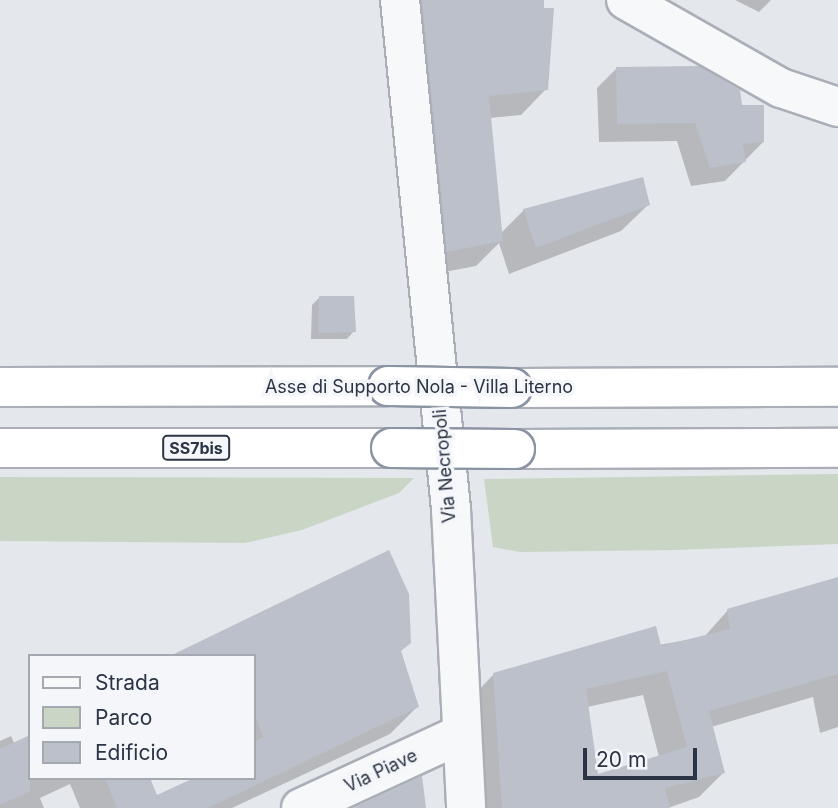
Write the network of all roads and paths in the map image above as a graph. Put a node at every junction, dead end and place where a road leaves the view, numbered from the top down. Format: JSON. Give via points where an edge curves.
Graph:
{"nodes":[{"id":1,"x":400,"y":0,"type":"edge"},
{"id":2,"x":626,"y":0,"type":"edge"},
{"id":3,"x":838,"y":107,"type":"edge"},
{"id":4,"x":0,"y":387,"type":"edge"},
{"id":5,"x":838,"y":387,"type":"edge"},
{"id":6,"x":0,"y":448,"type":"edge"},
{"id":7,"x":838,"y":448,"type":"edge"},
{"id":8,"x":461,"y":734,"type":"junction"},
{"id":9,"x":301,"y":808,"type":"edge"},
{"id":10,"x":466,"y":808,"type":"edge"}],
"edges":[{"from":1,"to":8,"type":"street","name":"Via Necropoli","via":[[451,509]]},
{"from":2,"to":3,"type":"street","via":[[780,88]]},
{"from":4,"to":5,"type":"highway","name":"Asse di Supporto Nola - Villa Literno","bridge":true},
{"from":6,"to":7,"type":"highway","number":"SS7bis","bridge":true},
{"from":8,"to":9,"type":"street","name":"Via Piave"},
{"from":8,"to":10,"type":"street","name":"Via Necropoli"}]}
